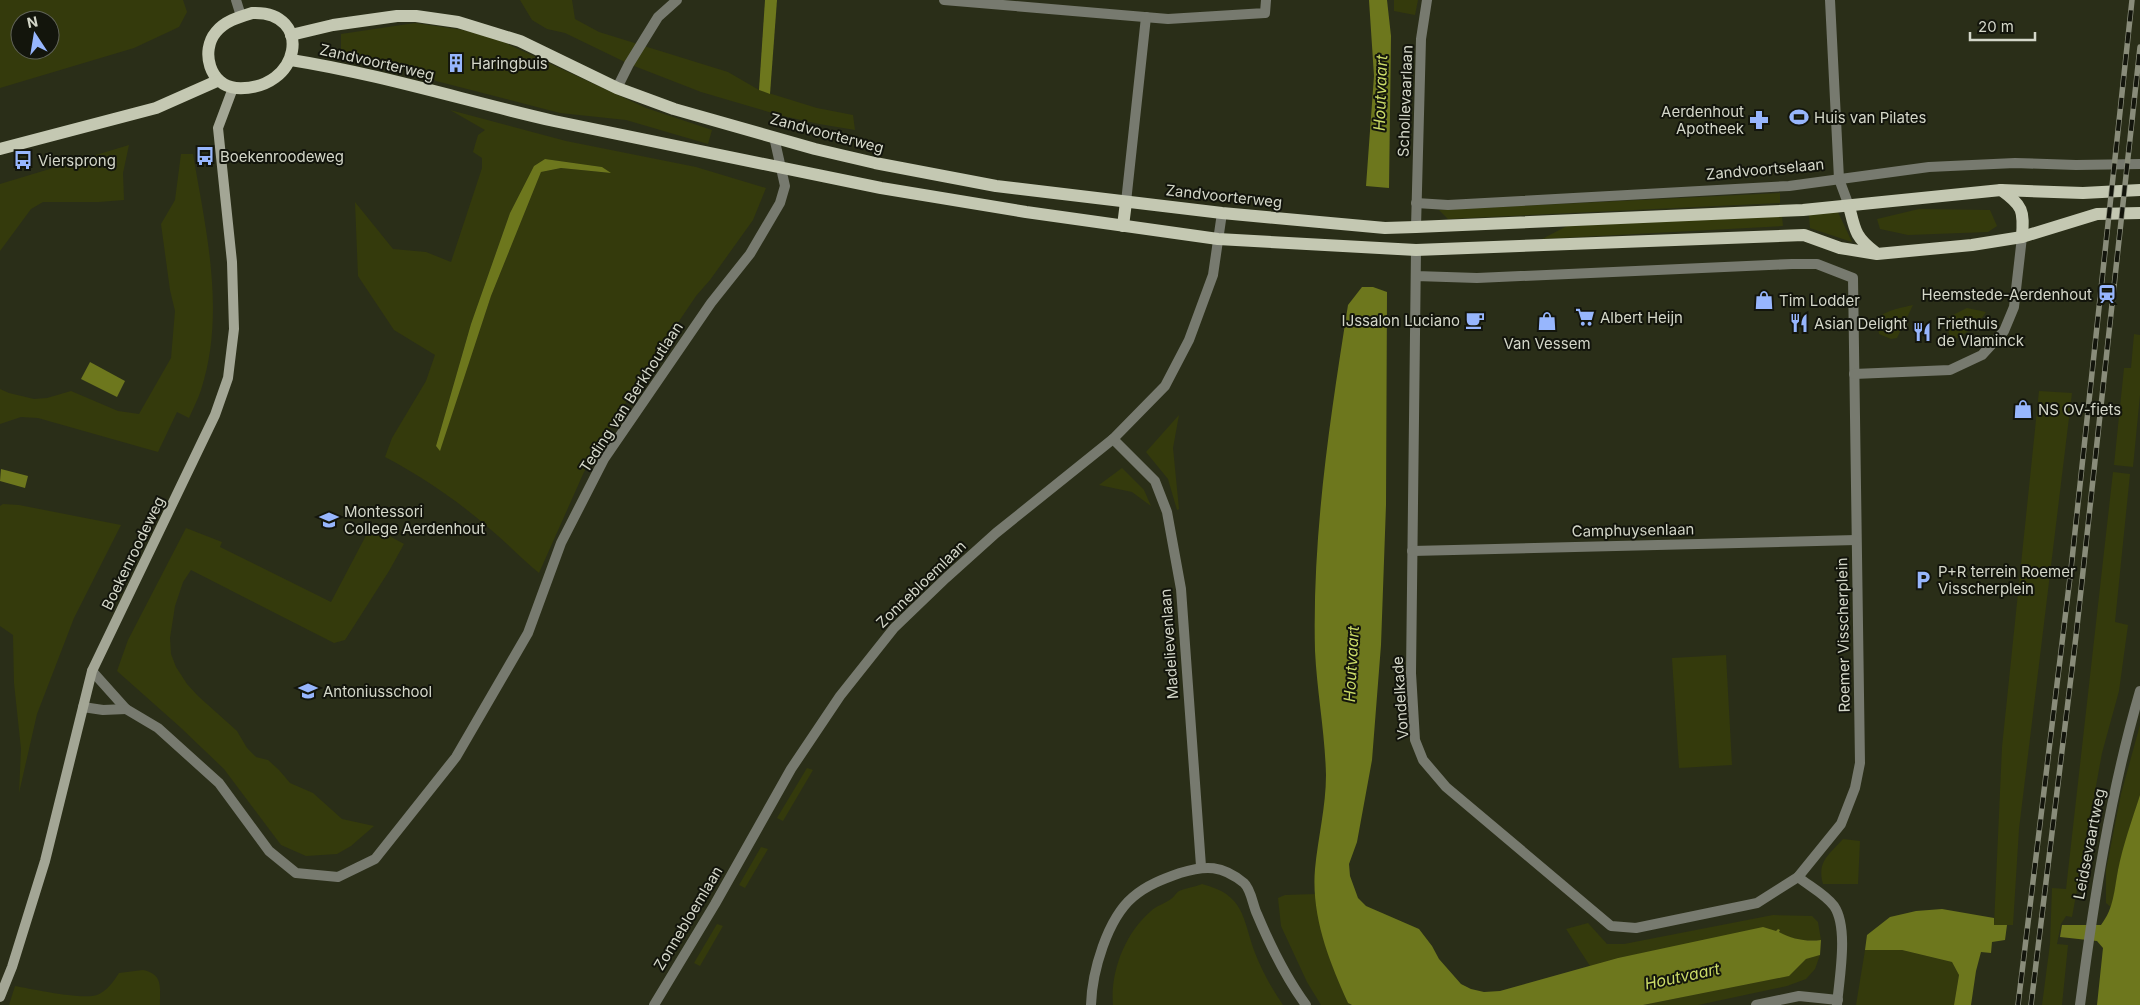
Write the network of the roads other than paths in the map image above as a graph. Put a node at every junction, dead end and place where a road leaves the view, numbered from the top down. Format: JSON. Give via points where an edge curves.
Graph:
{"nodes":[{"id":1,"x":236,"y":0,"type":"edge"},
{"id":2,"x":677,"y":0,"type":"edge"},
{"id":3,"x":944,"y":0,"type":"edge"},
{"id":4,"x":1266,"y":0,"type":"edge"},
{"id":5,"x":1427,"y":0,"type":"edge"},
{"id":6,"x":1830,"y":0,"type":"edge"},
{"id":7,"x":241,"y":16,"type":"junction"},
{"id":8,"x":1146,"y":17,"type":"junction"},
{"id":9,"x":291,"y":35,"type":"junction"},
{"id":10,"x":291,"y":60,"type":"junction"},
{"id":11,"x":217,"y":81,"type":"junction"},
{"id":12,"x":233,"y":88,"type":"junction"},
{"id":13,"x":617,"y":88,"type":"junction"},
{"id":14,"x":774,"y":137,"type":"junction"},
{"id":15,"x":0,"y":149,"type":"edge"},
{"id":16,"x":2140,"y":164,"type":"edge"},
{"id":17,"x":780,"y":166,"type":"junction"},
{"id":18,"x":1839,"y":179,"type":"junction"},
{"id":19,"x":2000,"y":190,"type":"junction"},
{"id":20,"x":2140,"y":190,"type":"edge"},
{"id":21,"x":1126,"y":202,"type":"junction"},
{"id":22,"x":1416,"y":204,"type":"junction"},
{"id":23,"x":1850,"y":206,"type":"junction"},
{"id":24,"x":2140,"y":212,"type":"edge"},
{"id":25,"x":1222,"y":213,"type":"junction"},
{"id":26,"x":1123,"y":226,"type":"junction"},
{"id":27,"x":1416,"y":227,"type":"junction"},
{"id":28,"x":2022,"y":237,"type":"junction"},
{"id":29,"x":1218,"y":239,"type":"junction"},
{"id":30,"x":1416,"y":250,"type":"junction"},
{"id":31,"x":1877,"y":254,"type":"junction"},
{"id":32,"x":1416,"y":276,"type":"junction"},
{"id":33,"x":1854,"y":374,"type":"junction"},
{"id":34,"x":1113,"y":438,"type":"junction"},
{"id":35,"x":1856,"y":540,"type":"junction"},
{"id":36,"x":1412,"y":551,"type":"junction"},
{"id":37,"x":92,"y":671,"type":"junction"},
{"id":38,"x":2140,"y":691,"type":"edge"},
{"id":39,"x":83,"y":707,"type":"junction"},
{"id":40,"x":126,"y":709,"type":"junction"},
{"id":41,"x":1201,"y":866,"type":"junction"},
{"id":42,"x":1798,"y":877,"type":"junction"},
{"id":43,"x":0,"y":997,"type":"edge"},
{"id":44,"x":1838,"y":1002,"type":"edge"},
{"id":45,"x":654,"y":1005,"type":"edge"},
{"id":46,"x":1091,"y":1005,"type":"edge"},
{"id":47,"x":1306,"y":1005,"type":"edge"},
{"id":48,"x":1756,"y":1005,"type":"edge"},
{"id":49,"x":2080,"y":1005,"type":"edge"}],
"edges":[{"from":1,"to":7,"type":"street"},
{"from":2,"to":13,"type":"street","via":[[658,17]]},
{"from":3,"to":8,"type":"street"},
{"from":4,"to":8,"type":"street","via":[[1265,14],[1168,19]]},
{"from":5,"to":22,"type":"street","name":"Schollevaarlaan","via":[[1422,39]]},
{"from":6,"to":18,"type":"street"},
{"from":7,"to":9,"type":"main road","via":[[252,12],[266,13],[284,24]]},
{"from":7,"to":11,"type":"main road","via":[[225,23],[211,40],[209,58]]},
{"from":8,"to":21,"type":"street"},
{"from":9,"to":10,"type":"main road"},
{"from":9,"to":13,"type":"main road","name":"Zandvoorterweg","via":[[397,16],[458,22],[520,41]]},
{"from":10,"to":12,"type":"main road","via":[[266,82]]},
{"from":10,"to":17,"type":"main road","name":"Zandvoorterweg","via":[[414,86],[545,119]]},
{"from":11,"to":12,"type":"main road"},
{"from":11,"to":15,"type":"main road","via":[[156,108]]},
{"from":12,"to":37,"type":"main road","name":"Boekenroodeweg","via":[[218,128],[232,262],[234,329],[228,378],[216,414]]},
{"from":13,"to":14,"type":"main road","name":"Zandvoorterweg","via":[[674,109]]},
{"from":14,"to":17,"type":"street","name":"Teding van Berkhoutlaan"},
{"from":14,"to":21,"type":"main road","name":"Zandvoorterweg","via":[[934,176]]},
{"from":16,"to":18,"type":"street","name":"Zandvoortselaan","via":[[2015,163],[1929,168]]},
{"from":17,"to":26,"type":"main road","name":"Zandvoorterweg","via":[[881,188]]},
{"from":17,"to":40,"type":"street","name":"Teding van Berkhoutlaan","via":[[785,186],[780,204],[750,254],[711,303],[604,459],[561,543],[528,633],[456,757],[375,859],[338,877],[296,873],[269,851],[219,783],[158,728]]},
{"from":18,"to":22,"type":"street","name":"Zandvoortselaan","via":[[1448,205]]},
{"from":18,"to":23,"type":"street"},
{"from":19,"to":20,"type":"main road","via":[[2082,193]]},
{"from":19,"to":23,"type":"main road"},
{"from":19,"to":28,"type":"main road","via":[[2019,204],[2024,216]]},
{"from":21,"to":25,"type":"main road","name":"Zandvoorterweg"},
{"from":21,"to":26,"type":"main road"},
{"from":22,"to":27,"type":"street"},
{"from":23,"to":27,"type":"main road"},
{"from":23,"to":31,"type":"main road","via":[[1861,241]]},
{"from":24,"to":28,"type":"main road","via":[[2097,214]]},
{"from":25,"to":27,"type":"main road","name":"Zandvoorterweg"},
{"from":25,"to":29,"type":"street","name":"Zonnebloemlaan"},
{"from":26,"to":29,"type":"main road","name":"Zandvoorterweg"},
{"from":27,"to":30,"type":"main road"},
{"from":28,"to":31,"type":"main road"},
{"from":28,"to":33,"type":"street","via":[[2014,307],[2004,331],[1982,355],[1950,370]]},
{"from":29,"to":30,"type":"main road","name":"Zandvoorterweg"},
{"from":29,"to":34,"type":"street","name":"Zonnebloemlaan","via":[[1213,275],[1189,340],[1165,386]]},
{"from":30,"to":31,"type":"main road","via":[[1792,234],[1840,248]]},
{"from":30,"to":32,"type":"street"},
{"from":32,"to":33,"type":"street","name":"Roemer Visscherplein","via":[[1477,278],[1817,264],[1853,278]]},
{"from":32,"to":36,"type":"street","name":"Vondelkade"},
{"from":33,"to":35,"type":"street","name":"Roemer Visscherplein"},
{"from":34,"to":41,"type":"street","name":"Madelievenlaan","via":[[1155,481],[1168,520],[1181,589]]},
{"from":34,"to":45,"type":"street","name":"Zonnebloemlaan","via":[[996,533],[894,628],[791,768]]},
{"from":35,"to":36,"type":"street","name":"Camphuysenlaan"},
{"from":35,"to":42,"type":"street","name":"Roemer Visscherplein","via":[[1860,763],[1855,788],[1841,824]]},
{"from":36,"to":42,"type":"street","name":"Vondelkade","via":[[1411,674],[1415,740],[1423,760],[1446,787],[1596,915],[1611,926],[1636,928],[1757,903]]},
{"from":37,"to":39,"type":"main road","name":"Boekenroodeweg"},
{"from":37,"to":40,"type":"street","name":"Teding van Berkhoutlaan"},
{"from":38,"to":49,"type":"street","name":"Leidsevaartweg","via":[[2107,822]]},
{"from":39,"to":40,"type":"street"},
{"from":39,"to":43,"type":"main road","name":"Boekenroodeweg","via":[[45,861]]},
{"from":41,"to":46,"type":"street","via":[[1158,880],[1132,898],[1112,924],[1092,987]]},
{"from":41,"to":47,"type":"street","via":[[1224,871],[1246,884],[1293,988]]},
{"from":42,"to":44,"type":"street","via":[[1834,906],[1841,926]]},
{"from":44,"to":48,"type":"street","via":[[1799,996]]}]}
